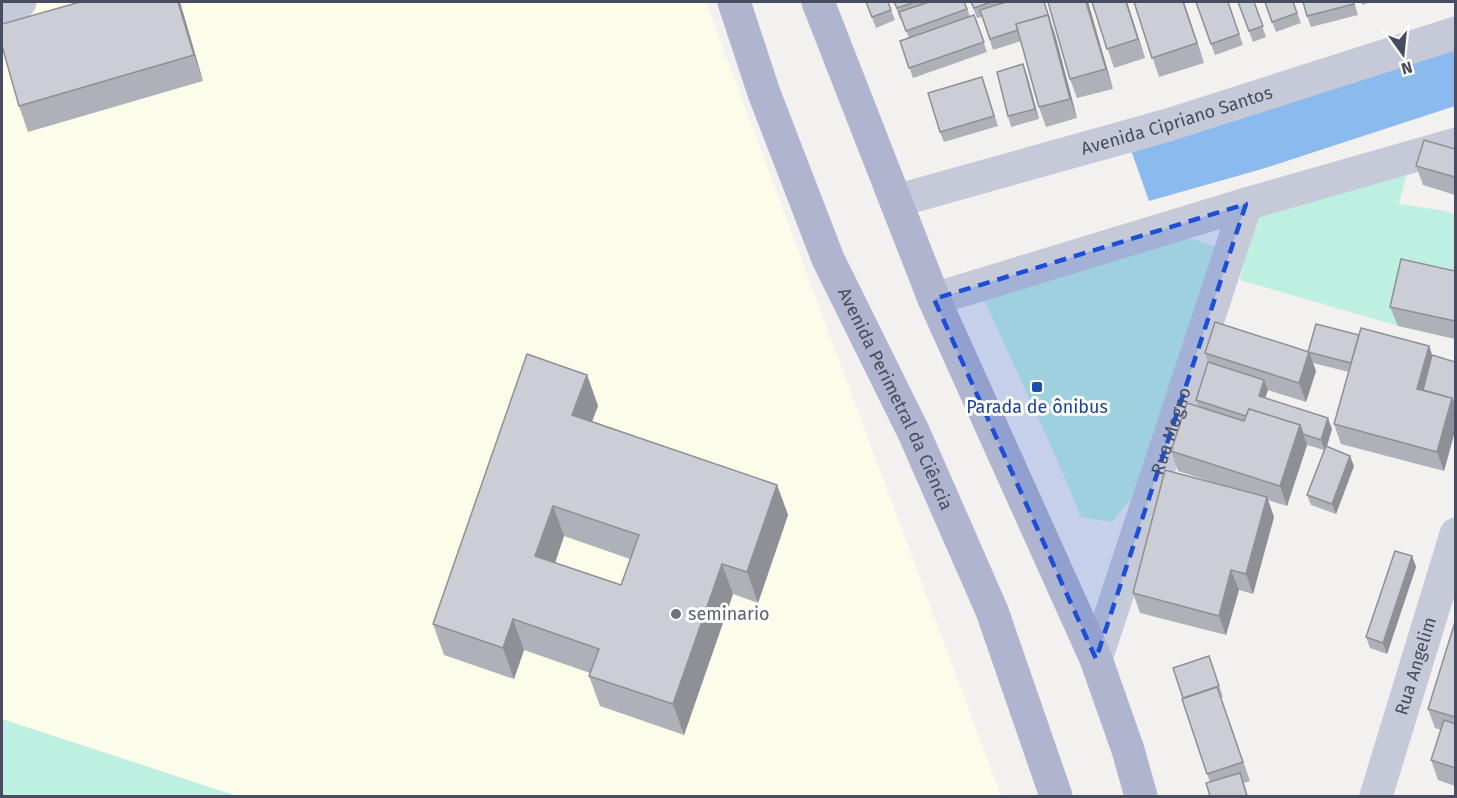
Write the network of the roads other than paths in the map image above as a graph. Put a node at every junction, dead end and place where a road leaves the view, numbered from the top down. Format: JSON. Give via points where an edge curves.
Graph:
{"nodes":[{"id":1,"x":20,"y":2,"type":"edge"},
{"id":2,"x":734,"y":2,"type":"edge"},
{"id":3,"x":818,"y":2,"type":"edge"},
{"id":4,"x":2,"y":7,"type":"edge"},
{"id":5,"x":1455,"y":33,"type":"edge"},
{"id":6,"x":1455,"y":144,"type":"edge"},
{"id":7,"x":896,"y":201,"type":"junction"},
{"id":8,"x":1246,"y":204,"type":"junction"},
{"id":9,"x":934,"y":299,"type":"junction"},
{"id":10,"x":1455,"y":534,"type":"edge"},
{"id":11,"x":1096,"y":659,"type":"junction"},
{"id":12,"x":1056,"y":796,"type":"edge"},
{"id":13,"x":1141,"y":796,"type":"edge"},
{"id":14,"x":1376,"y":796,"type":"edge"}],
"edges":[{"from":1,"to":4,"type":"street"},
{"from":2,"to":12,"type":"main road","name":"Avenida Perimetral da Ciência","via":[[764,93],[828,259],[914,432],[992,611]]},
{"from":3,"to":7,"type":"main road"},
{"from":5,"to":7,"type":"street","name":"Avenida Cipriano Santos","via":[[1168,125]]},
{"from":6,"to":8,"type":"street"},
{"from":7,"to":9,"type":"main road"},
{"from":8,"to":9,"type":"street"},
{"from":8,"to":11,"type":"street","name":"Rua Mogno"},
{"from":9,"to":11,"type":"main road"},
{"from":10,"to":14,"type":"street","name":"Rua Angelim"},
{"from":11,"to":13,"type":"main road"}]}
